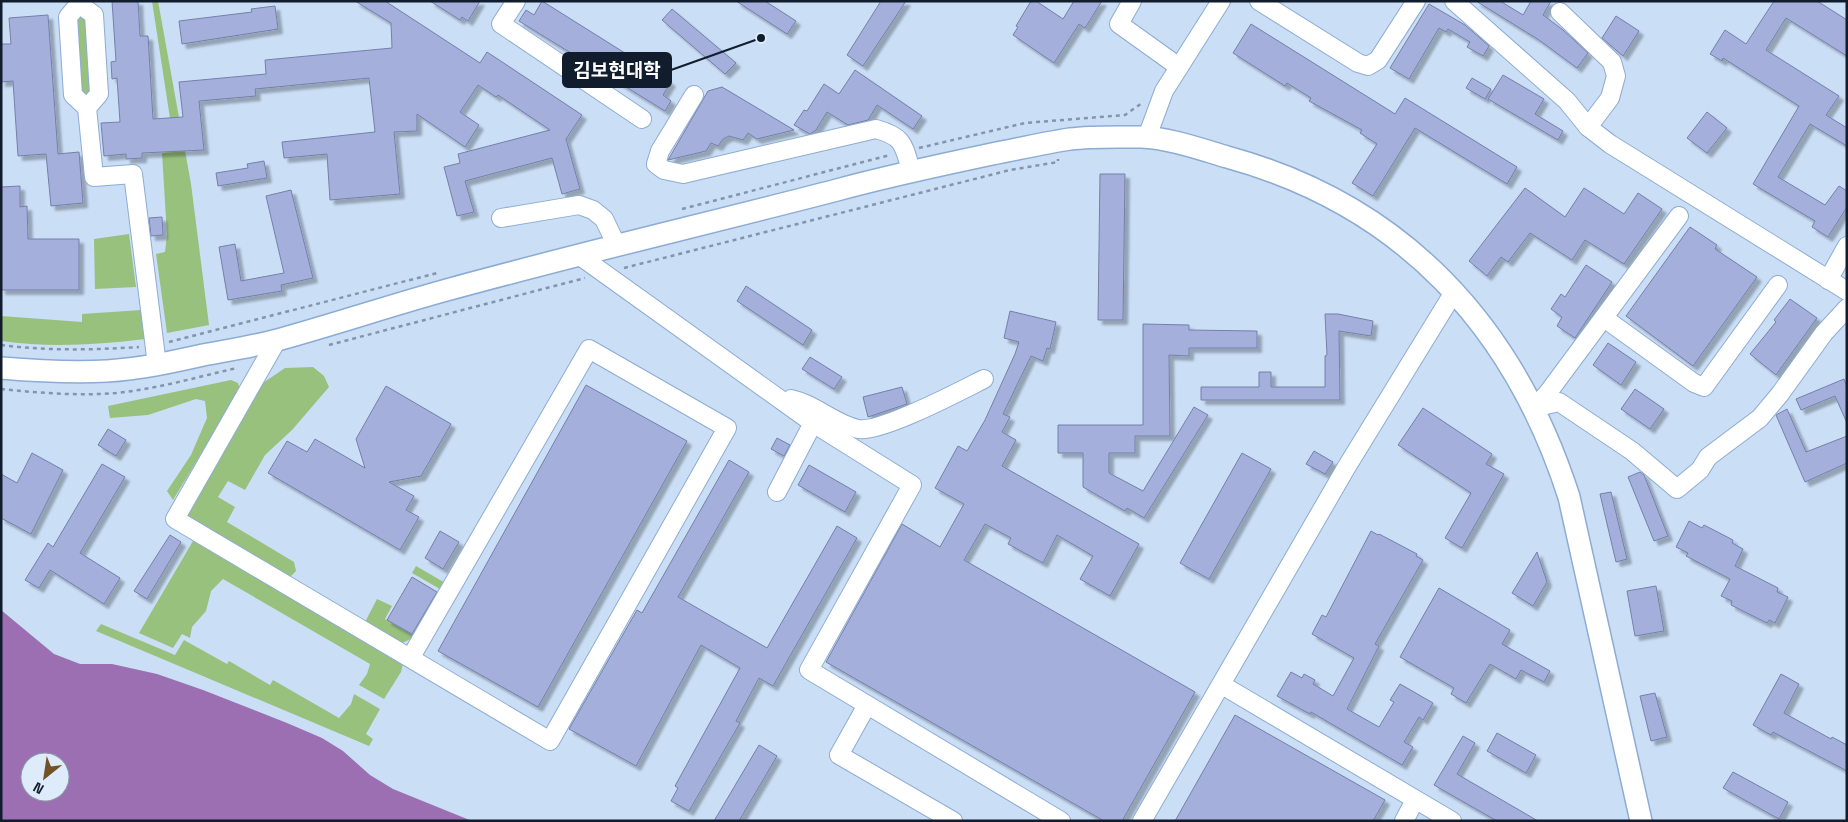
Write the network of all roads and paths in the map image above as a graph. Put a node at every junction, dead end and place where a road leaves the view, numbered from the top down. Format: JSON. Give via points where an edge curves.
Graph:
{"nodes":[{"id":1,"x":516,"y":1,"type":"edge"},
{"id":2,"x":1132,"y":1,"type":"edge"},
{"id":3,"x":1220,"y":1,"type":"edge"},
{"id":4,"x":1259,"y":1,"type":"edge"},
{"id":5,"x":1416,"y":1,"type":"edge"},
{"id":6,"x":1454,"y":1,"type":"edge"},
{"id":7,"x":1560,"y":12,"type":"dead end"},
{"id":8,"x":1179,"y":67,"type":"junction"},
{"id":9,"x":694,"y":95,"type":"dead end"},
{"id":10,"x":1145,"y":98,"type":"dead end"},
{"id":11,"x":88,"y":108,"type":"junction"},
{"id":12,"x":642,"y":119,"type":"dead end"},
{"id":13,"x":1053,"y":121,"type":"junction"},
{"id":14,"x":1588,"y":127,"type":"junction"},
{"id":15,"x":1147,"y":137,"type":"junction"},
{"id":16,"x":1056,"y":142,"type":"junction"},
{"id":17,"x":908,"y":161,"type":"junction"},
{"id":18,"x":676,"y":211,"type":"dead end"},
{"id":19,"x":1679,"y":216,"type":"dead end"},
{"id":20,"x":502,"y":218,"type":"dead end"},
{"id":21,"x":617,"y":246,"type":"junction"},
{"id":22,"x":1847,"y":246,"type":"edge"},
{"id":23,"x":580,"y":256,"type":"junction"},
{"id":24,"x":445,"y":271,"type":"dead end"},
{"id":25,"x":605,"y":274,"type":"junction"},
{"id":26,"x":1828,"y":280,"type":"junction"},
{"id":27,"x":1778,"y":285,"type":"dead end"},
{"id":28,"x":1847,"y":291,"type":"edge"},
{"id":29,"x":1454,"y":292,"type":"junction"},
{"id":30,"x":1847,"y":308,"type":"edge"},
{"id":31,"x":1604,"y":318,"type":"junction"},
{"id":32,"x":277,"y":340,"type":"junction"},
{"id":33,"x":1,"y":345,"type":"edge"},
{"id":34,"x":322,"y":347,"type":"dead end"},
{"id":35,"x":156,"y":355,"type":"junction"},
{"id":36,"x":265,"y":362,"type":"junction"},
{"id":37,"x":1,"y":368,"type":"edge"},
{"id":38,"x":984,"y":379,"type":"dead end"},
{"id":39,"x":1,"y":389,"type":"edge"},
{"id":40,"x":776,"y":396,"type":"junction"},
{"id":41,"x":1533,"y":408,"type":"junction"},
{"id":42,"x":814,"y":423,"type":"junction"},
{"id":43,"x":777,"y":492,"type":"dead end"},
{"id":44,"x":412,"y":657,"type":"junction"},
{"id":45,"x":1222,"y":685,"type":"junction"},
{"id":46,"x":867,"y":705,"type":"junction"},
{"id":47,"x":1415,"y":800,"type":"junction"},
{"id":48,"x":953,"y":821,"type":"edge"},
{"id":49,"x":1061,"y":821,"type":"edge"},
{"id":50,"x":1142,"y":821,"type":"edge"},
{"id":51,"x":1404,"y":821,"type":"edge"},
{"id":52,"x":1452,"y":821,"type":"edge"},
{"id":53,"x":1641,"y":821,"type":"edge"}],
"edges":[{"from":1,"to":12,"type":"street","via":[[501,24]]},
{"from":2,"to":8,"type":"street","via":[[1120,24]]},
{"from":3,"to":8,"type":"street"},
{"from":4,"to":5,"type":"street","via":[[1358,63],[1368,66],[1378,60]]},
{"from":6,"to":14,"type":"street","via":[[1567,101]]},
{"from":7,"to":14,"type":"street","via":[[1612,62],[1616,76],[1610,98]]},
{"from":8,"to":15,"type":"street","via":[[1164,91]]},
{"from":9,"to":17,"type":"street","via":[[660,151],[656,164],[664,170],[683,174],[876,129],[895,134]]},
{"from":10,"to":13,"type":"path","via":[[1140,106],[1125,115]]},
{"from":11,"to":11,"type":"street","via":[[73,95],[68,17],[79,4],[94,16],[99,94]]},
{"from":11,"to":35,"type":"street","via":[[94,177],[133,174]]},
{"from":13,"to":16,"type":"path"},
{"from":13,"to":17,"type":"path","via":[[1025,123]]},
{"from":14,"to":26,"type":"street","via":[[1610,144]]},
{"from":15,"to":16,"type":"main road","via":[[1074,138]]},
{"from":15,"to":29,"type":"main road","via":[[1258,165],[1339,201],[1422,259]]},
{"from":16,"to":17,"type":"main road"},
{"from":16,"to":25,"type":"path","via":[[1058,162],[1010,170]]},
{"from":17,"to":18,"type":"path"},
{"from":17,"to":21,"type":"main road"},
{"from":19,"to":31,"type":"street"},
{"from":20,"to":21,"type":"street","via":[[579,205],[604,219]]},
{"from":21,"to":23,"type":"main road"},
{"from":22,"to":26,"type":"street"},
{"from":23,"to":25,"type":"street"},
{"from":23,"to":32,"type":"main road","via":[[444,291]]},
{"from":24,"to":35,"type":"path"},
{"from":25,"to":34,"type":"path"},
{"from":25,"to":40,"type":"street"},
{"from":26,"to":28,"type":"street"},
{"from":27,"to":31,"type":"street","via":[[1704,387]]},
{"from":29,"to":41,"type":"main road","via":[[1507,360],[1524,386]]},
{"from":29,"to":45,"type":"street","via":[[1346,468]]},
{"from":30,"to":41,"type":"street","via":[[1824,333],[1760,418],[1708,457],[1700,470],[1677,489],[1632,451],[1559,402]]},
{"from":31,"to":41,"type":"street"},
{"from":32,"to":35,"type":"main road"},
{"from":32,"to":36,"type":"street"},
{"from":33,"to":35,"type":"path"},
{"from":35,"to":37,"type":"main road","via":[[74,373]]},
{"from":36,"to":39,"type":"path","via":[[116,393],[40,393]]},
{"from":36,"to":44,"type":"street","via":[[175,519]]},
{"from":38,"to":40,"type":"street","via":[[910,415],[865,429],[845,424],[801,401]]},
{"from":40,"to":42,"type":"street"},
{"from":41,"to":53,"type":"main road","via":[[1554,452],[1569,497]]},
{"from":42,"to":43,"type":"street"},
{"from":42,"to":46,"type":"street","via":[[912,485],[809,670]]},
{"from":44,"to":44,"type":"street","via":[[550,741],[727,428],[589,348]]},
{"from":45,"to":47,"type":"street"},
{"from":45,"to":50,"type":"street"},
{"from":46,"to":48,"type":"street","via":[[839,755]]},
{"from":46,"to":49,"type":"street"},
{"from":47,"to":51,"type":"street"},
{"from":47,"to":52,"type":"street"}]}
